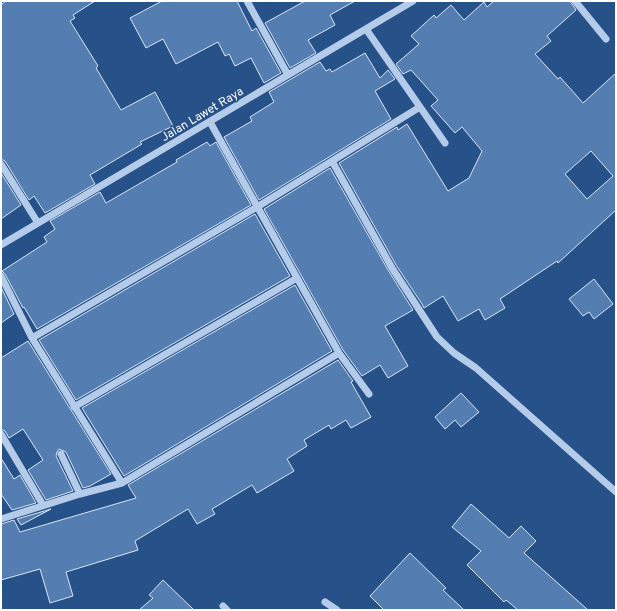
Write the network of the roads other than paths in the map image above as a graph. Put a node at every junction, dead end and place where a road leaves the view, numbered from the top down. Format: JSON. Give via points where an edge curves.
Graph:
{"nodes":[{"id":1,"x":247,"y":1,"type":"edge"},
{"id":2,"x":413,"y":1,"type":"edge"},
{"id":3,"x":575,"y":1,"type":"edge"},
{"id":4,"x":366,"y":29,"type":"junction"},
{"id":5,"x":606,"y":39,"type":"dead end"},
{"id":6,"x":288,"y":75,"type":"junction"},
{"id":7,"x":420,"y":107,"type":"junction"},
{"id":8,"x":210,"y":122,"type":"junction"},
{"id":9,"x":445,"y":143,"type":"dead end"},
{"id":10,"x":332,"y":162,"type":"junction"},
{"id":11,"x":1,"y":164,"type":"edge"},
{"id":12,"x":257,"y":207,"type":"junction"},
{"id":13,"x":38,"y":223,"type":"junction"},
{"id":14,"x":1,"y":244,"type":"edge"},
{"id":15,"x":1,"y":276,"type":"edge"},
{"id":16,"x":297,"y":278,"type":"junction"},
{"id":17,"x":32,"y":338,"type":"junction"},
{"id":18,"x":339,"y":352,"type":"junction"},
{"id":19,"x":369,"y":394,"type":"dead end"},
{"id":20,"x":74,"y":406,"type":"junction"},
{"id":21,"x":1,"y":434,"type":"edge"},
{"id":22,"x":61,"y":454,"type":"dead end"},
{"id":23,"x":122,"y":483,"type":"junction"},
{"id":24,"x":616,"y":492,"type":"edge"},
{"id":25,"x":80,"y":494,"type":"junction"},
{"id":26,"x":43,"y":505,"type":"junction"},
{"id":27,"x":1,"y":519,"type":"edge"},
{"id":28,"x":325,"y":602,"type":"dead end"},
{"id":29,"x":337,"y":610,"type":"edge"}],
"edges":[{"from":1,"to":6,"type":"street"},
{"from":2,"to":4,"type":"street","name":"Jalan Lawet Raya"},
{"from":3,"to":5,"type":"street"},
{"from":4,"to":6,"type":"street","name":"Jalan Lawet Raya"},
{"from":4,"to":7,"type":"street"},
{"from":6,"to":8,"type":"street","name":"Jalan Lawet Raya"},
{"from":7,"to":9,"type":"street"},
{"from":7,"to":10,"type":"street"},
{"from":8,"to":12,"type":"street"},
{"from":8,"to":13,"type":"street","name":"Jalan Lawet Raya"},
{"from":10,"to":12,"type":"street"},
{"from":10,"to":24,"type":"street","via":[[392,268],[437,337],[476,368]]},
{"from":11,"to":13,"type":"street"},
{"from":12,"to":16,"type":"street"},
{"from":12,"to":17,"type":"street"},
{"from":13,"to":14,"type":"street","name":"Jalan Lawet Raya"},
{"from":15,"to":17,"type":"street"},
{"from":16,"to":18,"type":"street"},
{"from":16,"to":20,"type":"street"},
{"from":17,"to":20,"type":"street"},
{"from":18,"to":19,"type":"street"},
{"from":18,"to":23,"type":"street"},
{"from":20,"to":23,"type":"street"},
{"from":21,"to":26,"type":"street"},
{"from":22,"to":25,"type":"street"},
{"from":23,"to":25,"type":"street"},
{"from":25,"to":26,"type":"street"},
{"from":26,"to":27,"type":"street"},
{"from":28,"to":29,"type":"street"}]}
